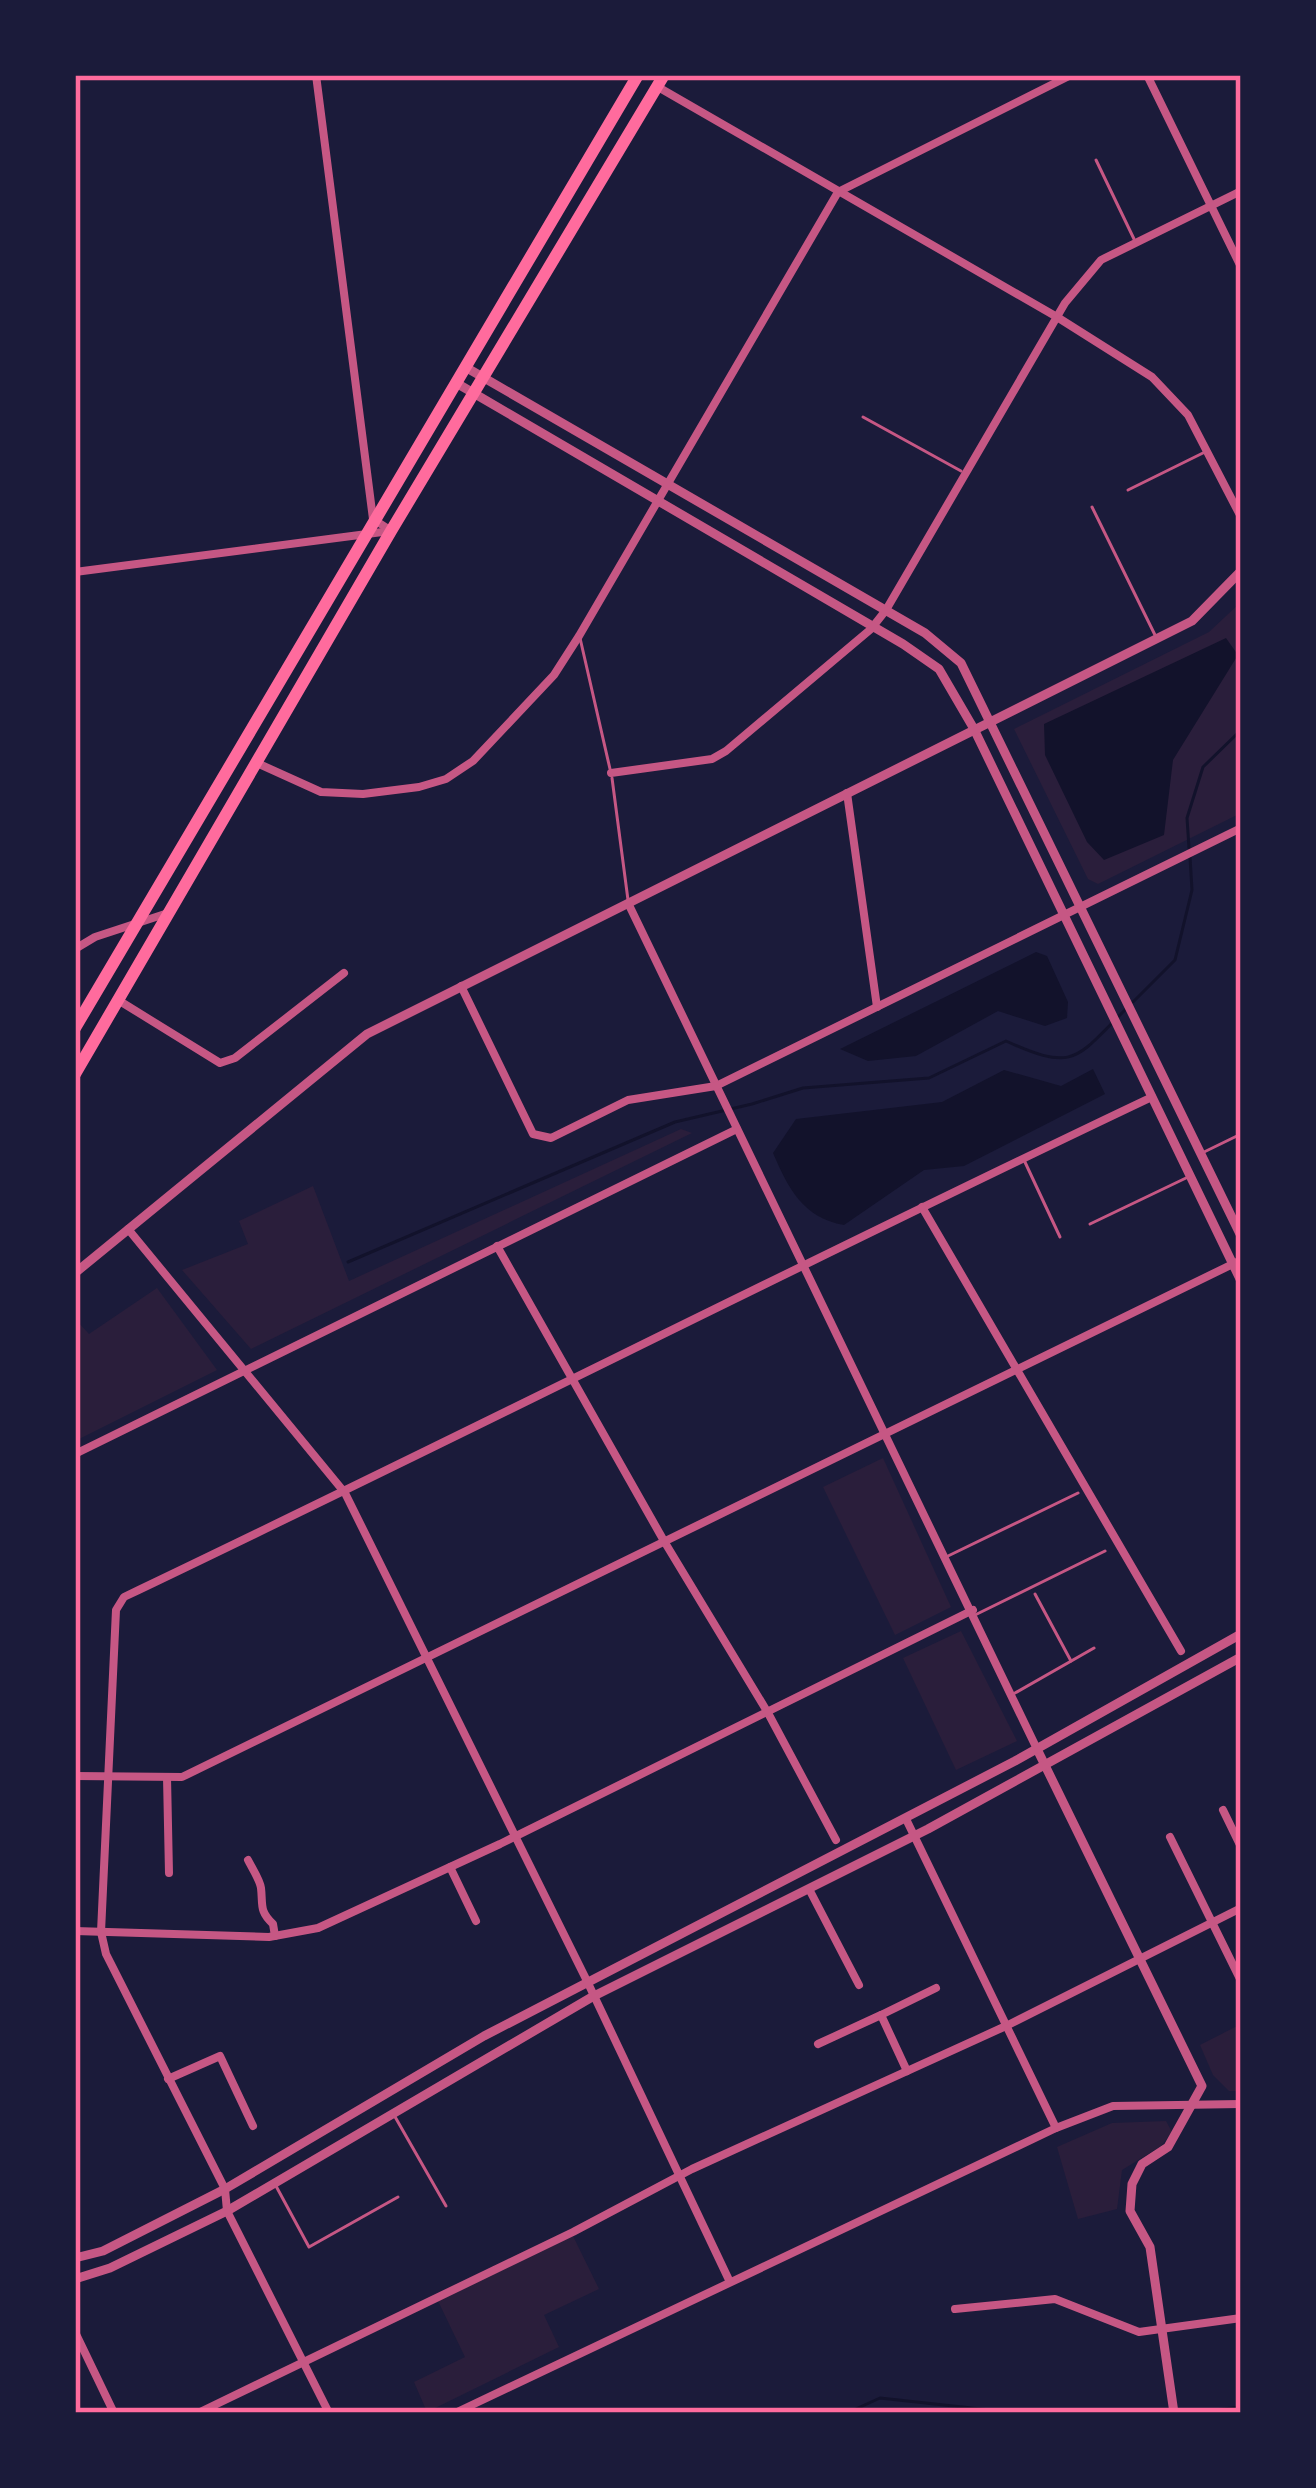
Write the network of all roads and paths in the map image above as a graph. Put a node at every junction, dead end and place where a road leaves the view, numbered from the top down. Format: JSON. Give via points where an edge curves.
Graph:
{"nodes":[{"id":1,"x":316,"y":75,"type":"edge"},
{"id":2,"x":638,"y":75,"type":"edge"},
{"id":3,"x":1071,"y":75,"type":"edge"},
{"id":4,"x":1148,"y":75,"type":"edge"},
{"id":5,"x":661,"y":81,"type":"edge"},
{"id":6,"x":1096,"y":160,"type":"dead end"},
{"id":7,"x":1241,"y":191,"type":"edge"},
{"id":8,"x":838,"y":192,"type":"junction"},
{"id":9,"x":1210,"y":206,"type":"junction"},
{"id":10,"x":1136,"y":243,"type":"junction"},
{"id":11,"x":530,"y":257,"type":"junction"},
{"id":12,"x":1241,"y":268,"type":"edge"},
{"id":13,"x":536,"y":294,"type":"junction"},
{"id":14,"x":1057,"y":317,"type":"junction"},
{"id":15,"x":467,"y":368,"type":"junction"},
{"id":16,"x":485,"y":378,"type":"junction"},
{"id":17,"x":458,"y":384,"type":"junction"},
{"id":18,"x":475,"y":394,"type":"junction"},
{"id":19,"x":863,"y":417,"type":"dead end"},
{"id":20,"x":1207,"y":451,"type":"junction"},
{"id":21,"x":966,"y":473,"type":"junction"},
{"id":22,"x":668,"y":486,"type":"junction"},
{"id":23,"x":1128,"y":490,"type":"dead end"},
{"id":24,"x":659,"y":502,"type":"junction"},
{"id":25,"x":1093,"y":507,"type":"dead end"},
{"id":26,"x":1241,"y":517,"type":"edge"},
{"id":27,"x":373,"y":519,"type":"junction"},
{"id":28,"x":391,"y":531,"type":"junction"},
{"id":29,"x":363,"y":535,"type":"junction"},
{"id":30,"x":1241,"y":571,"type":"edge"},
{"id":31,"x":75,"y":572,"type":"edge"},
{"id":32,"x":886,"y":610,"type":"junction"},
{"id":33,"x":871,"y":628,"type":"junction"},
{"id":34,"x":579,"y":636,"type":"junction"},
{"id":35,"x":1156,"y":638,"type":"junction"},
{"id":36,"x":991,"y":719,"type":"junction"},
{"id":37,"x":974,"y":729,"type":"junction"},
{"id":38,"x":256,"y":763,"type":"junction"},
{"id":39,"x":611,"y":772,"type":"junction"},
{"id":40,"x":847,"y":793,"type":"junction"},
{"id":41,"x":1241,"y":828,"type":"edge"},
{"id":42,"x":628,"y":905,"type":"junction"},
{"id":43,"x":1080,"y":907,"type":"junction"},
{"id":44,"x":170,"y":913,"type":"junction"},
{"id":45,"x":1062,"y":916,"type":"junction"},
{"id":46,"x":139,"y":923,"type":"junction"},
{"id":47,"x":75,"y":949,"type":"edge"},
{"id":48,"x":344,"y":974,"type":"dead end"},
{"id":49,"x":461,"y":986,"type":"junction"},
{"id":50,"x":118,"y":1000,"type":"junction"},
{"id":51,"x":877,"y":1007,"type":"junction"},
{"id":52,"x":75,"y":1028,"type":"edge"},
{"id":53,"x":75,"y":1074,"type":"edge"},
{"id":54,"x":718,"y":1090,"type":"junction"},
{"id":55,"x":1152,"y":1097,"type":"junction"},
{"id":56,"x":735,"y":1124,"type":"junction"},
{"id":57,"x":1241,"y":1134,"type":"edge"},
{"id":58,"x":1201,"y":1154,"type":"junction"},
{"id":59,"x":1023,"y":1159,"type":"junction"},
{"id":60,"x":1190,"y":1176,"type":"junction"},
{"id":61,"x":922,"y":1207,"type":"junction"},
{"id":62,"x":1090,"y":1224,"type":"dead end"},
{"id":63,"x":128,"y":1229,"type":"junction"},
{"id":64,"x":1241,"y":1236,"type":"edge"},
{"id":65,"x":1060,"y":1238,"type":"dead end"},
{"id":66,"x":497,"y":1246,"type":"junction"},
{"id":67,"x":1237,"y":1262,"type":"edge"},
{"id":68,"x":803,"y":1265,"type":"junction"},
{"id":69,"x":75,"y":1273,"type":"edge"},
{"id":70,"x":1241,"y":1281,"type":"edge"},
{"id":71,"x":1018,"y":1368,"type":"junction"},
{"id":72,"x":247,"y":1372,"type":"junction"},
{"id":73,"x":571,"y":1378,"type":"junction"},
{"id":74,"x":886,"y":1433,"type":"junction"},
{"id":75,"x":75,"y":1454,"type":"edge"},
{"id":76,"x":345,"y":1493,"type":"junction"},
{"id":77,"x":1078,"y":1493,"type":"dead end"},
{"id":78,"x":664,"y":1541,"type":"junction"},
{"id":79,"x":1106,"y":1551,"type":"dead end"},
{"id":80,"x":947,"y":1556,"type":"junction"},
{"id":81,"x":1034,"y":1594,"type":"dead end"},
{"id":82,"x":974,"y":1612,"type":"junction"},
{"id":83,"x":1241,"y":1634,"type":"edge"},
{"id":84,"x":1094,"y":1648,"type":"dead end"},
{"id":85,"x":1181,"y":1651,"type":"dead end"},
{"id":86,"x":427,"y":1656,"type":"junction"},
{"id":87,"x":1241,"y":1657,"type":"edge"},
{"id":88,"x":1071,"y":1661,"type":"junction"},
{"id":89,"x":1013,"y":1694,"type":"junction"},
{"id":90,"x":768,"y":1713,"type":"junction"},
{"id":91,"x":1037,"y":1749,"type":"junction"},
{"id":92,"x":1046,"y":1766,"type":"junction"},
{"id":93,"x":75,"y":1776,"type":"edge"},
{"id":94,"x":106,"y":1776,"type":"junction"},
{"id":95,"x":167,"y":1777,"type":"junction"},
{"id":96,"x":1223,"y":1810,"type":"dead end"},
{"id":97,"x":906,"y":1819,"type":"junction"},
{"id":98,"x":915,"y":1836,"type":"junction"},
{"id":99,"x":514,"y":1837,"type":"junction"},
{"id":100,"x":1170,"y":1837,"type":"dead end"},
{"id":101,"x":836,"y":1840,"type":"dead end"},
{"id":102,"x":1241,"y":1846,"type":"edge"},
{"id":103,"x":248,"y":1861,"type":"dead end"},
{"id":104,"x":450,"y":1867,"type":"junction"},
{"id":105,"x":169,"y":1873,"type":"dead end"},
{"id":106,"x":809,"y":1889,"type":"junction"},
{"id":107,"x":1241,"y":1908,"type":"edge"},
{"id":108,"x":476,"y":1921,"type":"dead end"},
{"id":109,"x":1213,"y":1922,"type":"junction"},
{"id":110,"x":75,"y":1931,"type":"edge"},
{"id":111,"x":101,"y":1932,"type":"junction"},
{"id":112,"x":275,"y":1936,"type":"junction"},
{"id":113,"x":1144,"y":1960,"type":"junction"},
{"id":114,"x":587,"y":1981,"type":"junction"},
{"id":115,"x":1241,"y":1981,"type":"edge"},
{"id":116,"x":859,"y":1985,"type":"dead end"},
{"id":117,"x":937,"y":1988,"type":"dead end"},
{"id":118,"x":592,"y":1997,"type":"junction"},
{"id":119,"x":881,"y":2014,"type":"junction"},
{"id":120,"x":1006,"y":2026,"type":"junction"},
{"id":121,"x":818,"y":2044,"type":"dead end"},
{"id":122,"x":907,"y":2071,"type":"junction"},
{"id":123,"x":168,"y":2079,"type":"junction"},
{"id":124,"x":1241,"y":2104,"type":"edge"},
{"id":125,"x":1193,"y":2106,"type":"junction"},
{"id":126,"x":393,"y":2113,"type":"junction"},
{"id":127,"x":253,"y":2126,"type":"dead end"},
{"id":128,"x":1056,"y":2128,"type":"junction"},
{"id":129,"x":677,"y":2176,"type":"junction"},
{"id":130,"x":275,"y":2184,"type":"junction"},
{"id":131,"x":224,"y":2189,"type":"junction"},
{"id":132,"x":398,"y":2197,"type":"dead end"},
{"id":133,"x":446,"y":2206,"type":"dead end"},
{"id":134,"x":227,"y":2211,"type":"junction"},
{"id":135,"x":75,"y":2258,"type":"edge"},
{"id":136,"x":75,"y":2279,"type":"edge"},
{"id":137,"x":729,"y":2280,"type":"junction"},
{"id":138,"x":955,"y":2309,"type":"dead end"},
{"id":139,"x":1241,"y":2318,"type":"edge"},
{"id":140,"x":1164,"y":2327,"type":"junction"},
{"id":141,"x":75,"y":2332,"type":"edge"},
{"id":142,"x":302,"y":2362,"type":"junction"},
{"id":143,"x":1174,"y":2411,"type":"edge"},
{"id":144,"x":114,"y":2413,"type":"edge"},
{"id":145,"x":198,"y":2413,"type":"edge"},
{"id":146,"x":329,"y":2413,"type":"edge"},
{"id":147,"x":455,"y":2413,"type":"edge"}],
"edges":[{"from":1,"to":27,"type":"street"},
{"from":2,"to":11,"type":"main road"},
{"from":3,"to":8,"type":"street"},
{"from":4,"to":9,"type":"street"},
{"from":5,"to":8,"type":"street"},
{"from":5,"to":13,"type":"main road"},
{"from":6,"to":10,"type":"lane"},
{"from":7,"to":9,"type":"street"},
{"from":8,"to":14,"type":"street"},
{"from":8,"to":22,"type":"street"},
{"from":9,"to":10,"type":"street"},
{"from":9,"to":12,"type":"street"},
{"from":10,"to":14,"type":"street","via":[[1101,260]]},
{"from":11,"to":13,"type":"street"},
{"from":11,"to":15,"type":"main road"},
{"from":13,"to":16,"type":"main road"},
{"from":14,"to":20,"type":"street","via":[[1152,376]]},
{"from":14,"to":21,"type":"street"},
{"from":15,"to":16,"type":"street"},
{"from":15,"to":17,"type":"main road"},
{"from":16,"to":18,"type":"main road"},
{"from":16,"to":22,"type":"street"},
{"from":17,"to":18,"type":"street"},
{"from":17,"to":27,"type":"main road"},
{"from":18,"to":24,"type":"street"},
{"from":18,"to":28,"type":"main road"},
{"from":19,"to":21,"type":"lane"},
{"from":20,"to":23,"type":"lane"},
{"from":20,"to":26,"type":"street"},
{"from":21,"to":32,"type":"street"},
{"from":22,"to":24,"type":"street"},
{"from":22,"to":32,"type":"street"},
{"from":24,"to":33,"type":"street"},
{"from":24,"to":34,"type":"street"},
{"from":25,"to":35,"type":"lane"},
{"from":27,"to":28,"type":"street"},
{"from":27,"to":29,"type":"main road"},
{"from":28,"to":29,"type":"street"},
{"from":28,"to":38,"type":"main road"},
{"from":29,"to":31,"type":"street"},
{"from":29,"to":46,"type":"main road"},
{"from":30,"to":35,"type":"street","via":[[1192,621]]},
{"from":32,"to":33,"type":"street"},
{"from":32,"to":36,"type":"street","via":[[961,664]]},
{"from":33,"to":37,"type":"street","via":[[939,669]]},
{"from":33,"to":39,"type":"street","via":[[712,759]]},
{"from":34,"to":38,"type":"street","via":[[522,710],[446,779],[363,794],[321,792]]},
{"from":34,"to":39,"type":"lane"},
{"from":35,"to":36,"type":"street"},
{"from":36,"to":37,"type":"street"},
{"from":36,"to":43,"type":"street"},
{"from":37,"to":40,"type":"street"},
{"from":37,"to":45,"type":"street"},
{"from":38,"to":44,"type":"main road"},
{"from":39,"to":42,"type":"lane"},
{"from":40,"to":42,"type":"street"},
{"from":40,"to":51,"type":"street"},
{"from":41,"to":43,"type":"street"},
{"from":42,"to":49,"type":"street"},
{"from":42,"to":54,"type":"street"},
{"from":43,"to":45,"type":"street"},
{"from":43,"to":58,"type":"street"},
{"from":44,"to":46,"type":"street"},
{"from":44,"to":50,"type":"main road"},
{"from":45,"to":51,"type":"street"},
{"from":45,"to":55,"type":"street"},
{"from":46,"to":47,"type":"street"},
{"from":46,"to":52,"type":"main road"},
{"from":48,"to":50,"type":"street","via":[[220,1063]]},
{"from":49,"to":54,"type":"street","via":[[533,1134],[551,1138],[628,1100]]},
{"from":49,"to":63,"type":"street","via":[[367,1034]]},
{"from":50,"to":53,"type":"main road"},
{"from":51,"to":54,"type":"street"},
{"from":54,"to":56,"type":"street"},
{"from":55,"to":59,"type":"street"},
{"from":55,"to":60,"type":"street"},
{"from":56,"to":66,"type":"street"},
{"from":56,"to":68,"type":"street"},
{"from":57,"to":58,"type":"lane"},
{"from":58,"to":64,"type":"street"},
{"from":59,"to":61,"type":"street"},
{"from":59,"to":65,"type":"lane"},
{"from":60,"to":62,"type":"lane"},
{"from":60,"to":67,"type":"street"},
{"from":61,"to":68,"type":"street"},
{"from":61,"to":71,"type":"street"},
{"from":63,"to":69,"type":"street"},
{"from":63,"to":72,"type":"street"},
{"from":66,"to":72,"type":"street"},
{"from":66,"to":73,"type":"street"},
{"from":67,"to":70,"type":"street"},
{"from":67,"to":71,"type":"street"},
{"from":68,"to":73,"type":"street"},
{"from":68,"to":74,"type":"street"},
{"from":71,"to":74,"type":"street"},
{"from":71,"to":85,"type":"street"},
{"from":72,"to":75,"type":"street"},
{"from":72,"to":76,"type":"street"},
{"from":73,"to":76,"type":"street"},
{"from":73,"to":78,"type":"street"},
{"from":74,"to":78,"type":"street"},
{"from":74,"to":80,"type":"street"},
{"from":76,"to":86,"type":"street"},
{"from":76,"to":94,"type":"street","via":[[124,1597],[116,1610]]},
{"from":77,"to":80,"type":"lane"},
{"from":78,"to":86,"type":"street"},
{"from":78,"to":90,"type":"street"},
{"from":79,"to":82,"type":"lane"},
{"from":80,"to":82,"type":"street"},
{"from":81,"to":88,"type":"lane"},
{"from":82,"to":89,"type":"street"},
{"from":82,"to":90,"type":"street"},
{"from":83,"to":91,"type":"street"},
{"from":84,"to":88,"type":"lane"},
{"from":86,"to":95,"type":"street","via":[[182,1777]]},
{"from":86,"to":99,"type":"street"},
{"from":87,"to":92,"type":"street"},
{"from":88,"to":89,"type":"lane"},
{"from":89,"to":91,"type":"street"},
{"from":90,"to":99,"type":"street"},
{"from":90,"to":101,"type":"street"},
{"from":91,"to":92,"type":"street"},
{"from":91,"to":97,"type":"street"},
{"from":92,"to":98,"type":"street"},
{"from":92,"to":113,"type":"street"},
{"from":93,"to":94,"type":"street"},
{"from":94,"to":95,"type":"street"},
{"from":94,"to":111,"type":"street"},
{"from":95,"to":105,"type":"street"},
{"from":96,"to":102,"type":"street"},
{"from":97,"to":98,"type":"street"},
{"from":97,"to":114,"type":"street"},
{"from":98,"to":106,"type":"street"},
{"from":98,"to":120,"type":"street"},
{"from":99,"to":104,"type":"street"},
{"from":99,"to":114,"type":"street"},
{"from":100,"to":109,"type":"street"},
{"from":103,"to":112,"type":"street"},
{"from":104,"to":108,"type":"street"},
{"from":104,"to":112,"type":"street","via":[[318,1928]]},
{"from":106,"to":116,"type":"street"},
{"from":106,"to":118,"type":"street"},
{"from":107,"to":109,"type":"street"},
{"from":109,"to":113,"type":"street"},
{"from":109,"to":115,"type":"street"},
{"from":110,"to":111,"type":"street"},
{"from":111,"to":112,"type":"street"},
{"from":111,"to":123,"type":"street"},
{"from":113,"to":120,"type":"street"},
{"from":113,"to":125,"type":"street","via":[[1202,2086]]},
{"from":114,"to":118,"type":"street"},
{"from":114,"to":131,"type":"street"},
{"from":117,"to":119,"type":"street"},
{"from":118,"to":126,"type":"street"},
{"from":118,"to":129,"type":"street"},
{"from":119,"to":121,"type":"street"},
{"from":119,"to":122,"type":"street"},
{"from":120,"to":122,"type":"street"},
{"from":120,"to":128,"type":"street"},
{"from":122,"to":129,"type":"street"},
{"from":123,"to":127,"type":"street","via":[[220,2056]]},
{"from":123,"to":131,"type":"street"},
{"from":124,"to":125,"type":"street"},
{"from":125,"to":128,"type":"street","via":[[1113,2106]]},
{"from":125,"to":140,"type":"street","via":[[1132,2184],[1130,2211],[1150,2247]]},
{"from":126,"to":130,"type":"street"},
{"from":126,"to":133,"type":"lane"},
{"from":128,"to":137,"type":"street"},
{"from":129,"to":137,"type":"street"},
{"from":129,"to":142,"type":"street"},
{"from":130,"to":132,"type":"lane","via":[[309,2247]]},
{"from":130,"to":134,"type":"street"},
{"from":131,"to":134,"type":"street"},
{"from":131,"to":135,"type":"street"},
{"from":134,"to":136,"type":"street"},
{"from":134,"to":142,"type":"street"},
{"from":137,"to":147,"type":"street"},
{"from":138,"to":140,"type":"street","via":[[1055,2299],[1138,2332]]},
{"from":139,"to":140,"type":"street"},
{"from":140,"to":143,"type":"street"},
{"from":141,"to":144,"type":"street"},
{"from":142,"to":145,"type":"street"},
{"from":142,"to":146,"type":"street"}]}
